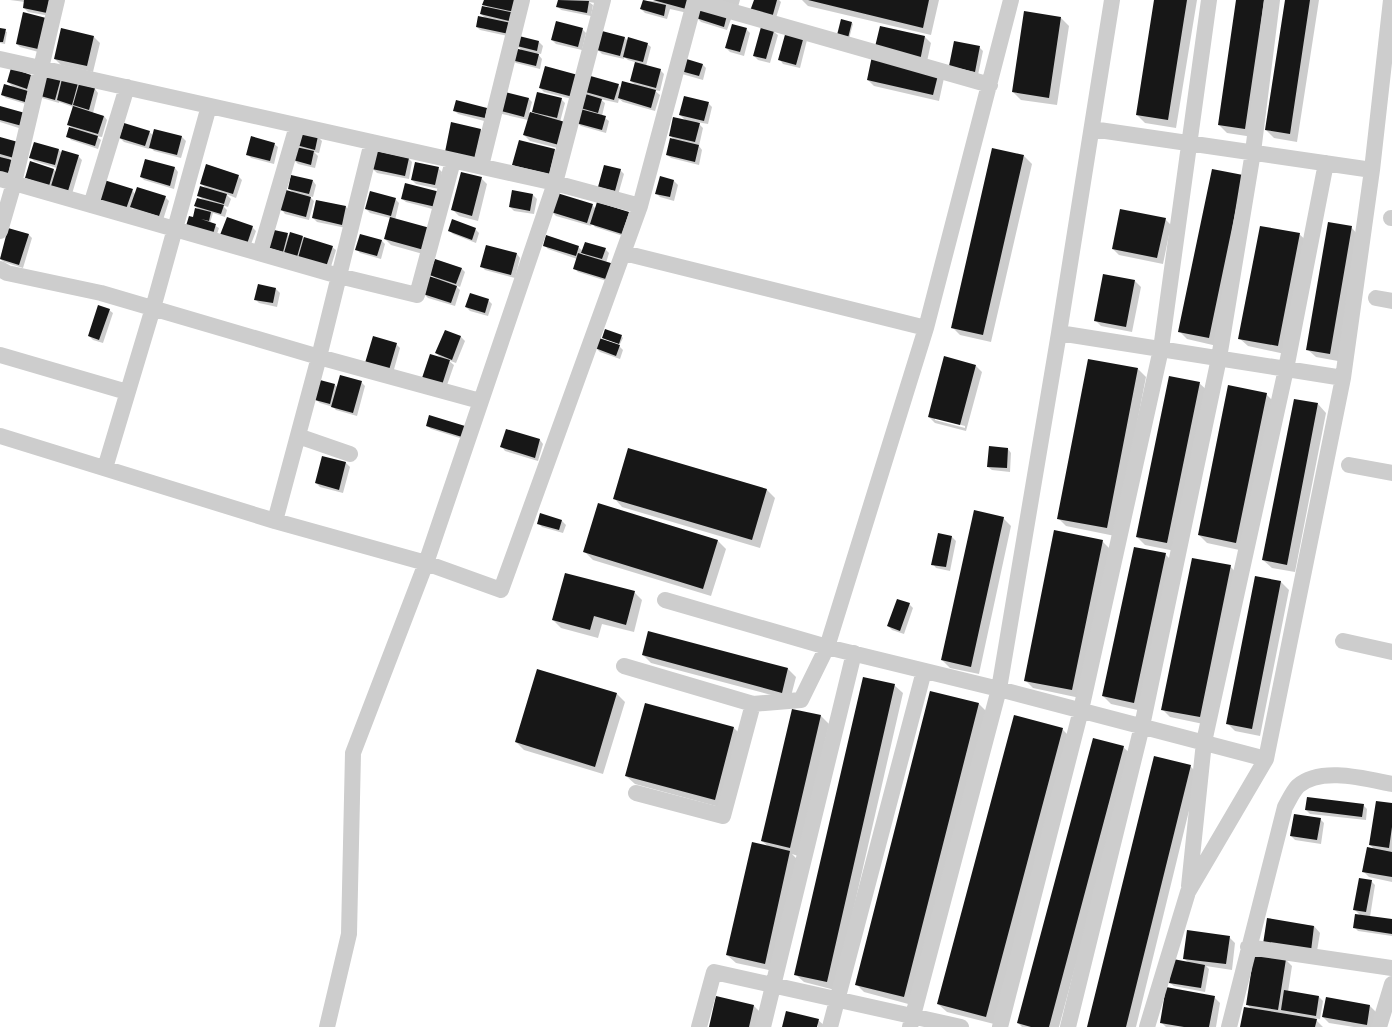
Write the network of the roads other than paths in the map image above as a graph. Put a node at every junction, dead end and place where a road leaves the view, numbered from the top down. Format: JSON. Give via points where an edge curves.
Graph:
{"nodes":[{"id":1,"x":57,"y":0,"type":"edge"},
{"id":2,"x":522,"y":0,"type":"edge"},
{"id":3,"x":603,"y":0,"type":"edge"},
{"id":4,"x":1011,"y":0,"type":"edge"},
{"id":5,"x":1112,"y":0,"type":"edge"},
{"id":6,"x":1209,"y":0,"type":"edge"},
{"id":7,"x":1272,"y":0,"type":"edge"},
{"id":8,"x":1391,"y":0,"type":"edge"},
{"id":9,"x":695,"y":1,"type":"edge"},
{"id":10,"x":0,"y":59,"type":"edge"},
{"id":11,"x":41,"y":68,"type":"junction"},
{"id":12,"x":990,"y":85,"type":"junction"},
{"id":13,"x":127,"y":87,"type":"junction"},
{"id":14,"x":209,"y":106,"type":"junction"},
{"id":15,"x":297,"y":126,"type":"junction"},
{"id":16,"x":1092,"y":129,"type":"junction"},
{"id":17,"x":372,"y":142,"type":"junction"},
{"id":18,"x":1188,"y":143,"type":"junction"},
{"id":19,"x":1253,"y":152,"type":"junction"},
{"id":20,"x":453,"y":161,"type":"junction"},
{"id":21,"x":1326,"y":163,"type":"junction"},
{"id":22,"x":481,"y":166,"type":"junction"},
{"id":23,"x":1372,"y":170,"type":"junction"},
{"id":24,"x":7,"y":181,"type":"edge"},
{"id":25,"x":555,"y":183,"type":"junction"},
{"id":26,"x":92,"y":205,"type":"junction"},
{"id":27,"x":640,"y":206,"type":"junction"},
{"id":28,"x":174,"y":229,"type":"junction"},
{"id":29,"x":0,"y":231,"type":"edge"},
{"id":30,"x":260,"y":253,"type":"junction"},
{"id":31,"x":624,"y":253,"type":"junction"},
{"id":32,"x":0,"y":269,"type":"edge"},
{"id":33,"x":339,"y":276,"type":"junction"},
{"id":34,"x":1376,"y":298,"type":"dead end"},
{"id":35,"x":1392,"y":301,"type":"edge"},
{"id":36,"x":153,"y":308,"type":"junction"},
{"id":37,"x":926,"y":328,"type":"junction"},
{"id":38,"x":1059,"y":333,"type":"junction"},
{"id":39,"x":1161,"y":349,"type":"junction"},
{"id":40,"x":0,"y":355,"type":"edge"},
{"id":41,"x":319,"y":357,"type":"junction"},
{"id":42,"x":1219,"y":358,"type":"junction"},
{"id":43,"x":1286,"y":369,"type":"junction"},
{"id":44,"x":1343,"y":378,"type":"junction"},
{"id":45,"x":127,"y":392,"type":"junction"},
{"id":46,"x":480,"y":401,"type":"junction"},
{"id":47,"x":0,"y":436,"type":"edge"},
{"id":48,"x":298,"y":436,"type":"junction"},
{"id":49,"x":350,"y":454,"type":"dead end"},
{"id":50,"x":1349,"y":465,"type":"dead end"},
{"id":51,"x":105,"y":468,"type":"junction"},
{"id":52,"x":1392,"y":473,"type":"edge"},
{"id":53,"x":275,"y":521,"type":"junction"},
{"id":54,"x":426,"y":563,"type":"junction"},
{"id":55,"x":665,"y":600,"type":"dead end"},
{"id":56,"x":1343,"y":641,"type":"dead end"},
{"id":57,"x":827,"y":647,"type":"junction"},
{"id":58,"x":1392,"y":652,"type":"edge"},
{"id":59,"x":854,"y":653,"type":"junction"},
{"id":60,"x":624,"y":666,"type":"dead end"},
{"id":61,"x":924,"y":670,"type":"junction"},
{"id":62,"x":1000,"y":689,"type":"junction"},
{"id":63,"x":753,"y":704,"type":"junction"},
{"id":64,"x":1081,"y":710,"type":"junction"},
{"id":65,"x":1142,"y":726,"type":"junction"},
{"id":66,"x":1204,"y":742,"type":"junction"},
{"id":67,"x":1266,"y":759,"type":"junction"},
{"id":68,"x":1392,"y":784,"type":"edge"},
{"id":69,"x":636,"y":793,"type":"dead end"},
{"id":70,"x":1188,"y":892,"type":"junction"},
{"id":71,"x":1248,"y":947,"type":"junction"},
{"id":72,"x":1392,"y":968,"type":"edge"},
{"id":73,"x":1392,"y":984,"type":"edge"},
{"id":74,"x":772,"y":985,"type":"junction"},
{"id":75,"x":836,"y":1000,"type":"junction"},
{"id":76,"x":911,"y":1022,"type":"edge"},
{"id":77,"x":327,"y":1027,"type":"edge"},
{"id":78,"x":699,"y":1027,"type":"edge"},
{"id":79,"x":763,"y":1027,"type":"edge"},
{"id":80,"x":830,"y":1027,"type":"edge"},
{"id":81,"x":961,"y":1027,"type":"edge"},
{"id":82,"x":1000,"y":1027,"type":"edge"},
{"id":83,"x":1068,"y":1027,"type":"edge"},
{"id":84,"x":1147,"y":1027,"type":"edge"},
{"id":85,"x":1229,"y":1027,"type":"edge"},
{"id":86,"x":1379,"y":1027,"type":"edge"}],
"edges":[{"from":1,"to":11,"type":"street"},
{"from":2,"to":22,"type":"street"},
{"from":3,"to":25,"type":"street"},
{"from":4,"to":12,"type":"street"},
{"from":5,"to":16,"type":"street"},
{"from":6,"to":18,"type":"street"},
{"from":7,"to":19,"type":"street"},
{"from":8,"to":23,"type":"street"},
{"from":9,"to":12,"type":"street"},
{"from":9,"to":27,"type":"street"},
{"from":10,"to":11,"type":"street"},
{"from":11,"to":13,"type":"street"},
{"from":11,"to":24,"type":"street"},
{"from":12,"to":37,"type":"street"},
{"from":13,"to":14,"type":"street"},
{"from":13,"to":26,"type":"street"},
{"from":14,"to":15,"type":"street"},
{"from":14,"to":28,"type":"street"},
{"from":15,"to":17,"type":"street"},
{"from":15,"to":30,"type":"street"},
{"from":16,"to":18,"type":"street"},
{"from":16,"to":38,"type":"street"},
{"from":17,"to":20,"type":"street"},
{"from":17,"to":33,"type":"street"},
{"from":18,"to":19,"type":"street"},
{"from":18,"to":39,"type":"street"},
{"from":19,"to":21,"type":"street"},
{"from":19,"to":42,"type":"street"},
{"from":20,"to":22,"type":"street"},
{"from":20,"to":33,"type":"street","via":[[417,295]]},
{"from":21,"to":23,"type":"street"},
{"from":21,"to":43,"type":"street"},
{"from":22,"to":25,"type":"street"},
{"from":23,"to":44,"type":"street"},
{"from":24,"to":26,"type":"street"},
{"from":24,"to":29,"type":"street"},
{"from":25,"to":27,"type":"street"},
{"from":25,"to":46,"type":"street"},
{"from":26,"to":28,"type":"street"},
{"from":27,"to":31,"type":"street"},
{"from":28,"to":30,"type":"street"},
{"from":28,"to":36,"type":"street"},
{"from":30,"to":33,"type":"street"},
{"from":31,"to":37,"type":"street"},
{"from":31,"to":54,"type":"street","via":[[501,590]]},
{"from":32,"to":36,"type":"street","via":[[6,273],[101,293]]},
{"from":33,"to":41,"type":"street"},
{"from":34,"to":35,"type":"street"},
{"from":36,"to":41,"type":"street"},
{"from":36,"to":45,"type":"street"},
{"from":37,"to":57,"type":"street"},
{"from":38,"to":39,"type":"street"},
{"from":38,"to":62,"type":"street"},
{"from":39,"to":42,"type":"street"},
{"from":39,"to":64,"type":"street"},
{"from":40,"to":45,"type":"street"},
{"from":41,"to":46,"type":"street"},
{"from":41,"to":48,"type":"street"},
{"from":42,"to":43,"type":"street"},
{"from":42,"to":65,"type":"street"},
{"from":43,"to":44,"type":"street"},
{"from":43,"to":66,"type":"street"},
{"from":44,"to":67,"type":"street"},
{"from":45,"to":51,"type":"street"},
{"from":46,"to":54,"type":"street"},
{"from":47,"to":51,"type":"street"},
{"from":48,"to":49,"type":"street"},
{"from":48,"to":53,"type":"street"},
{"from":50,"to":52,"type":"street"},
{"from":51,"to":53,"type":"street"},
{"from":53,"to":54,"type":"street"},
{"from":54,"to":77,"type":"street","via":[[353,753],[349,934]]},
{"from":55,"to":57,"type":"street"},
{"from":56,"to":58,"type":"street"},
{"from":57,"to":59,"type":"street"},
{"from":57,"to":63,"type":"street","via":[[801,700]]},
{"from":59,"to":61,"type":"street"},
{"from":59,"to":74,"type":"street"},
{"from":60,"to":63,"type":"street"},
{"from":61,"to":62,"type":"street"},
{"from":61,"to":75,"type":"street"},
{"from":62,"to":64,"type":"street"},
{"from":62,"to":76,"type":"street"},
{"from":63,"to":69,"type":"street","via":[[723,816]]},
{"from":64,"to":65,"type":"street"},
{"from":64,"to":82,"type":"street"},
{"from":65,"to":66,"type":"street"},
{"from":65,"to":83,"type":"street"},
{"from":66,"to":67,"type":"street"},
{"from":66,"to":70,"type":"street"},
{"from":67,"to":70,"type":"street"},
{"from":68,"to":71,"type":"street","via":[[1345,775],[1317,776],[1298,786],[1285,807]]},
{"from":70,"to":84,"type":"street"},
{"from":71,"to":72,"type":"street"},
{"from":71,"to":85,"type":"street"},
{"from":73,"to":86,"type":"street"},
{"from":74,"to":75,"type":"street"},
{"from":74,"to":78,"type":"street","via":[[714,972]]},
{"from":74,"to":79,"type":"street"},
{"from":75,"to":76,"type":"street"},
{"from":75,"to":80,"type":"street"},
{"from":76,"to":81,"type":"street"}]}
